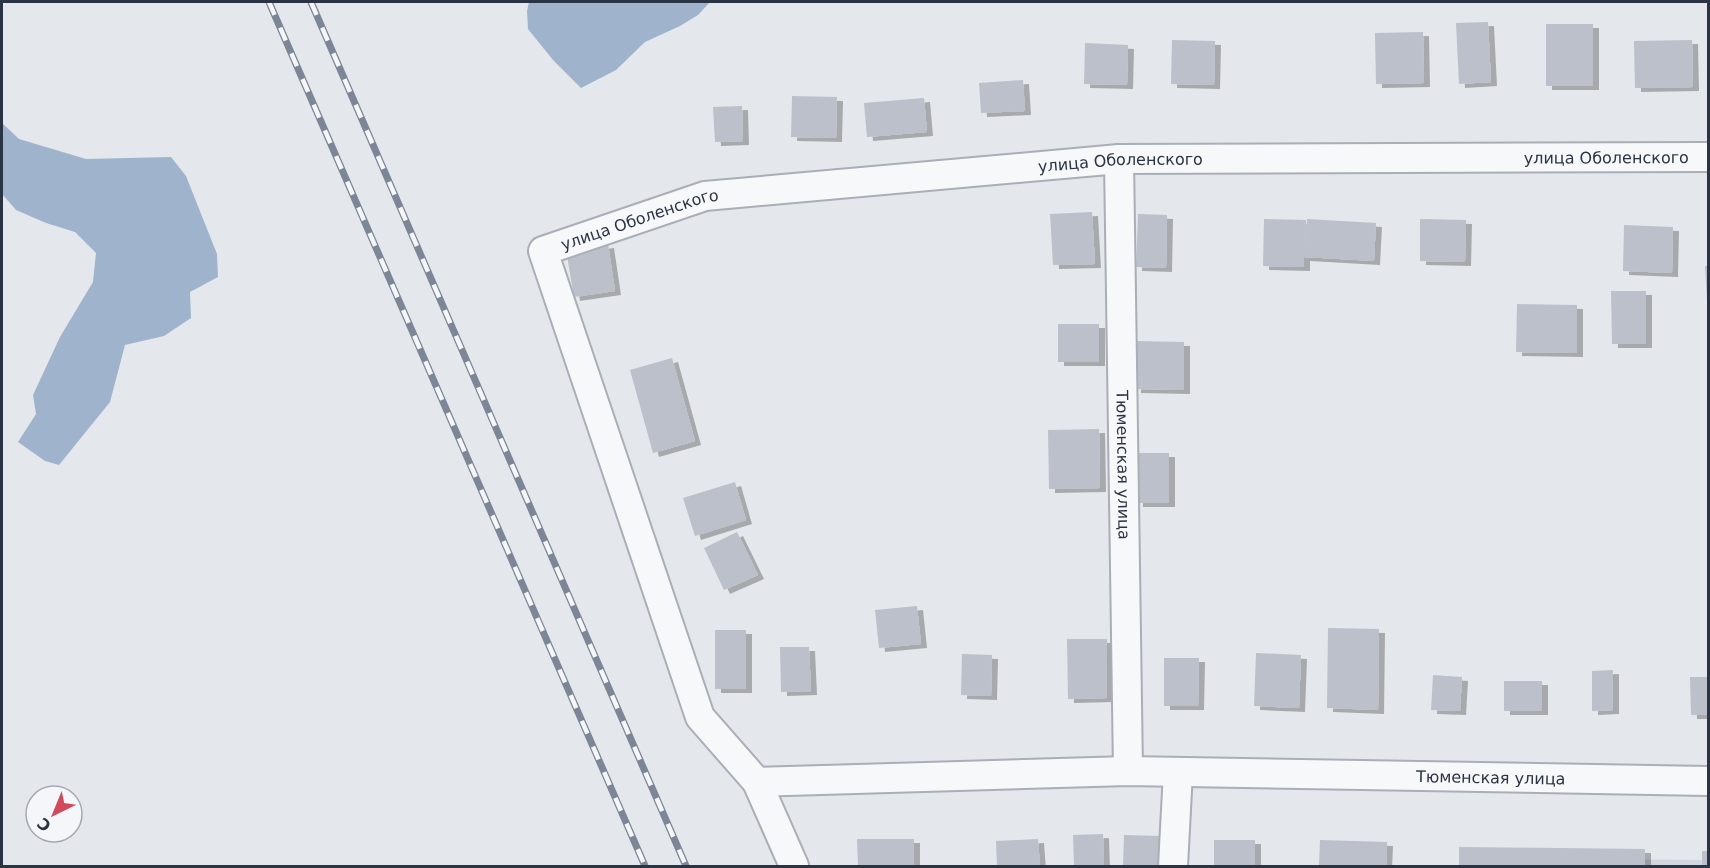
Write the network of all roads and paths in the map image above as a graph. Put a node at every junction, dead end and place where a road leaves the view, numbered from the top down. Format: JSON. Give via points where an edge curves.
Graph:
{"nodes":[{"id":1,"x":1708,"y":157,"type":"edge"},
{"id":2,"x":1119,"y":159,"type":"junction"},
{"id":3,"x":1128,"y":771,"type":"junction"},
{"id":4,"x":1178,"y":772,"type":"junction"},
{"id":5,"x":1708,"y":781,"type":"edge"},
{"id":6,"x":757,"y":782,"type":"junction"},
{"id":7,"x":794,"y":867,"type":"edge"},
{"id":8,"x":1173,"y":867,"type":"edge"}],
"edges":[{"from":1,"to":2,"type":"street","name":"улица Оболенского"},
{"from":2,"to":3,"type":"street","name":"Тюменская улица"},
{"from":2,"to":6,"type":"street","name":"улица Оболенского","via":[[705,196],[543,250],[700,717]]},
{"from":3,"to":4,"type":"street","name":"Тюменская улица"},
{"from":3,"to":6,"type":"street","name":"Тюменская улица"},
{"from":4,"to":5,"type":"street","name":"Тюменская улица"},
{"from":4,"to":8,"type":"street"},
{"from":6,"to":7,"type":"street"}]}
